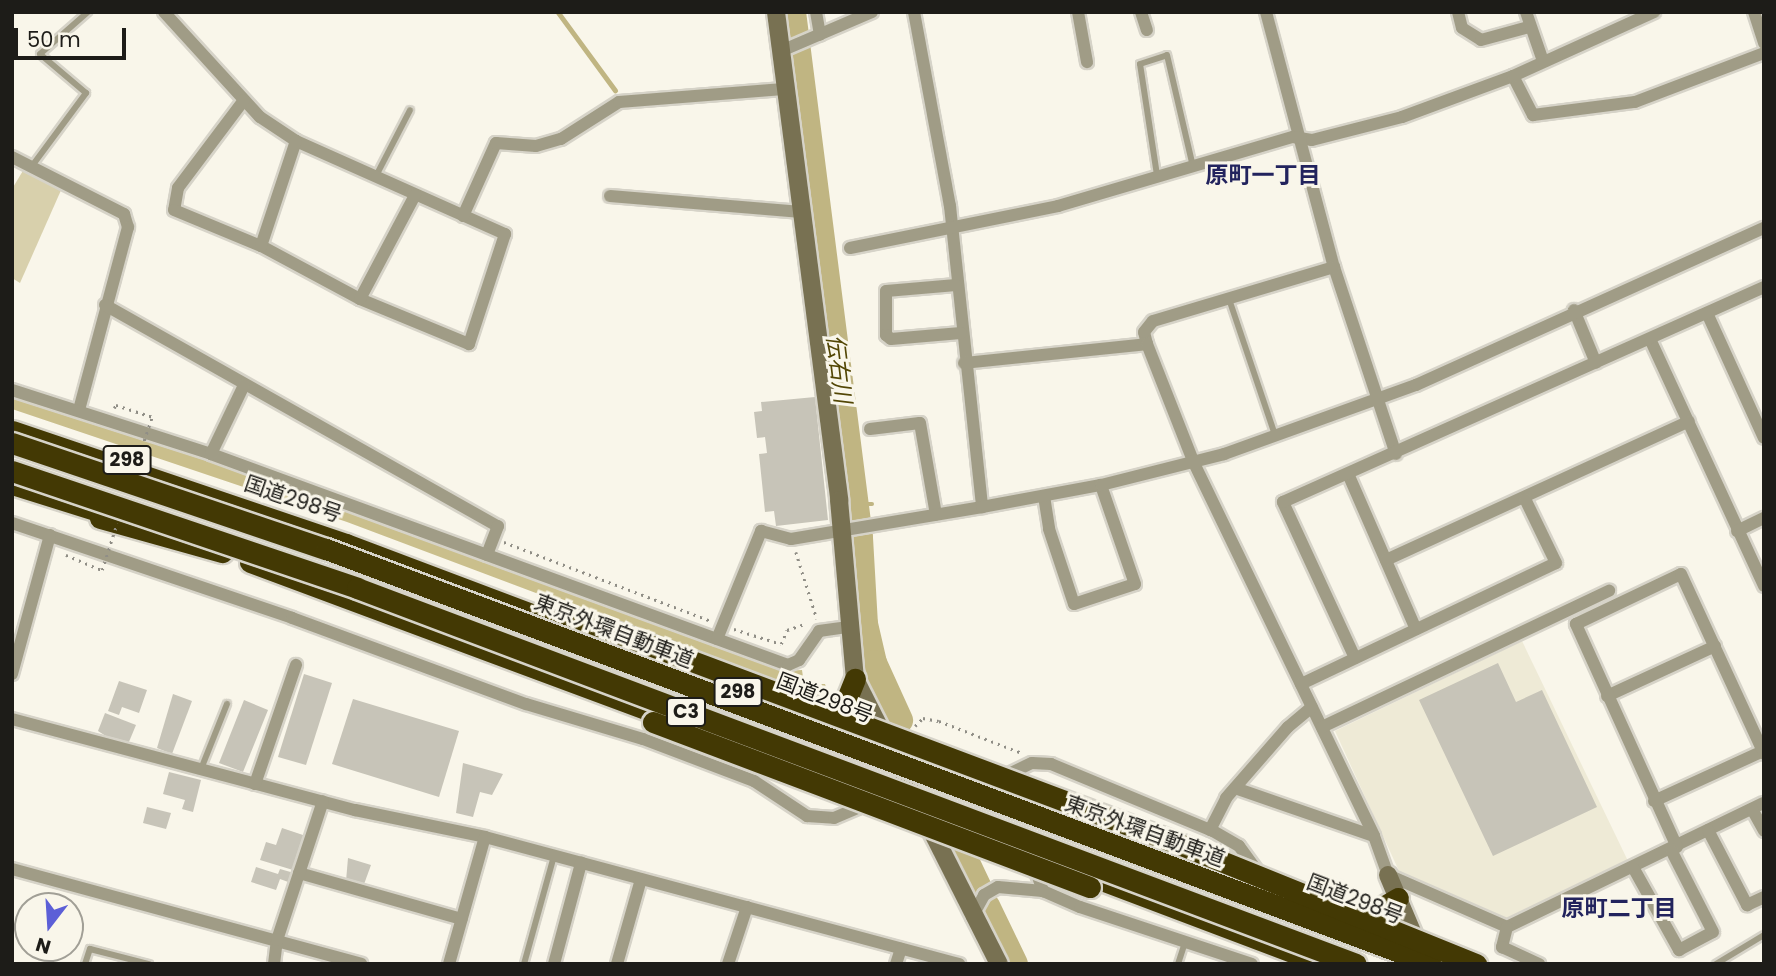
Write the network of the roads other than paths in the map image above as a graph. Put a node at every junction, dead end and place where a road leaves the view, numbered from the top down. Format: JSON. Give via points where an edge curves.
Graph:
{"nodes":[{"id":1,"x":88,"y":12,"type":"edge"},
{"id":2,"x":164,"y":12,"type":"edge"},
{"id":3,"x":776,"y":12,"type":"edge"},
{"id":4,"x":816,"y":12,"type":"edge"},
{"id":5,"x":872,"y":12,"type":"edge"},
{"id":6,"x":915,"y":12,"type":"edge"},
{"id":7,"x":1078,"y":12,"type":"edge"},
{"id":8,"x":1141,"y":12,"type":"edge"},
{"id":9,"x":1266,"y":12,"type":"edge"},
{"id":10,"x":1458,"y":12,"type":"edge"},
{"id":11,"x":1525,"y":12,"type":"edge"},
{"id":12,"x":1654,"y":12,"type":"edge"},
{"id":13,"x":1758,"y":20,"type":"edge"},
{"id":14,"x":1529,"y":27,"type":"junction"},
{"id":15,"x":1147,"y":30,"type":"dead end"},
{"id":16,"x":816,"y":37,"type":"junction"},
{"id":17,"x":1764,"y":43,"type":"edge"},
{"id":18,"x":784,"y":50,"type":"junction"},
{"id":19,"x":1764,"y":53,"type":"edge"},
{"id":20,"x":1543,"y":61,"type":"junction"},
{"id":21,"x":1087,"y":62,"type":"dead end"},
{"id":22,"x":1513,"y":76,"type":"junction"},
{"id":23,"x":786,"y":89,"type":"junction"},
{"id":24,"x":244,"y":100,"type":"junction"},
{"id":25,"x":411,"y":110,"type":"dead end"},
{"id":26,"x":1301,"y":139,"type":"junction"},
{"id":27,"x":296,"y":141,"type":"junction"},
{"id":28,"x":13,"y":162,"type":"edge"},
{"id":29,"x":32,"y":166,"type":"junction"},
{"id":30,"x":1193,"y":167,"type":"junction"},
{"id":31,"x":1157,"y":175,"type":"junction"},
{"id":32,"x":376,"y":177,"type":"junction"},
{"id":33,"x":415,"y":195,"type":"junction"},
{"id":34,"x":610,"y":196,"type":"dead end"},
{"id":35,"x":802,"y":212,"type":"junction"},
{"id":36,"x":463,"y":216,"type":"junction"},
{"id":37,"x":950,"y":225,"type":"junction"},
{"id":38,"x":1764,"y":228,"type":"edge"},
{"id":39,"x":261,"y":247,"type":"junction"},
{"id":40,"x":850,"y":248,"type":"dead end"},
{"id":41,"x":1334,"y":267,"type":"junction"},
{"id":42,"x":956,"y":285,"type":"junction"},
{"id":43,"x":1763,"y":289,"type":"edge"},
{"id":44,"x":360,"y":299,"type":"junction"},
{"id":45,"x":1229,"y":299,"type":"junction"},
{"id":46,"x":105,"y":305,"type":"junction"},
{"id":47,"x":1574,"y":310,"type":"junction"},
{"id":48,"x":1707,"y":313,"type":"junction"},
{"id":49,"x":961,"y":334,"type":"junction"},
{"id":50,"x":1650,"y":339,"type":"junction"},
{"id":51,"x":1147,"y":344,"type":"junction"},
{"id":52,"x":964,"y":363,"type":"junction"},
{"id":53,"x":1596,"y":363,"type":"junction"},
{"id":54,"x":244,"y":385,"type":"junction"},
{"id":55,"x":12,"y":390,"type":"edge"},
{"id":56,"x":1375,"y":400,"type":"junction"},
{"id":57,"x":79,"y":410,"type":"junction"},
{"id":58,"x":12,"y":420,"type":"edge"},
{"id":59,"x":1689,"y":421,"type":"junction"},
{"id":60,"x":870,"y":429,"type":"dead end"},
{"id":61,"x":12,"y":431,"type":"edge"},
{"id":62,"x":1275,"y":436,"type":"junction"},
{"id":63,"x":1764,"y":438,"type":"edge"},
{"id":64,"x":12,"y":443,"type":"edge"},
{"id":65,"x":211,"y":454,"type":"junction"},
{"id":66,"x":1396,"y":454,"type":"junction"},
{"id":67,"x":1193,"y":461,"type":"junction"},
{"id":68,"x":12,"y":471,"type":"edge"},
{"id":69,"x":1349,"y":476,"type":"junction"},
{"id":70,"x":12,"y":484,"type":"edge"},
{"id":71,"x":1101,"y":485,"type":"junction"},
{"id":72,"x":12,"y":493,"type":"edge"},
{"id":73,"x":1044,"y":496,"type":"junction"},
{"id":74,"x":1525,"y":499,"type":"junction"},
{"id":75,"x":239,"y":506,"type":"junction"},
{"id":76,"x":982,"y":508,"type":"junction"},
{"id":77,"x":936,"y":515,"type":"junction"},
{"id":78,"x":1764,"y":518,"type":"edge"},
{"id":79,"x":12,"y":523,"type":"edge"},
{"id":80,"x":847,"y":529,"type":"junction"},
{"id":81,"x":1737,"y":531,"type":"junction"},
{"id":82,"x":50,"y":535,"type":"junction"},
{"id":83,"x":346,"y":544,"type":"junction"},
{"id":84,"x":222,"y":552,"type":"junction"},
{"id":85,"x":487,"y":555,"type":"junction"},
{"id":86,"x":1386,"y":560,"type":"junction"},
{"id":87,"x":1764,"y":586,"type":"edge"},
{"id":88,"x":326,"y":589,"type":"junction"},
{"id":89,"x":1609,"y":591,"type":"dead end"},
{"id":90,"x":847,"y":627,"type":"junction"},
{"id":91,"x":1416,"y":629,"type":"junction"},
{"id":92,"x":717,"y":639,"type":"junction"},
{"id":93,"x":1715,"y":646,"type":"junction"},
{"id":94,"x":1355,"y":658,"type":"junction"},
{"id":95,"x":13,"y":665,"type":"edge"},
{"id":96,"x":296,"y":665,"type":"dead end"},
{"id":97,"x":855,"y":679,"type":"junction"},
{"id":98,"x":1301,"y":684,"type":"junction"},
{"id":99,"x":1607,"y":696,"type":"junction"},
{"id":100,"x":227,"y":704,"type":"dead end"},
{"id":101,"x":1312,"y":707,"type":"junction"},
{"id":102,"x":12,"y":719,"type":"edge"},
{"id":103,"x":825,"y":724,"type":"junction"},
{"id":104,"x":1322,"y":727,"type":"junction"},
{"id":105,"x":888,"y":748,"type":"junction"},
{"id":106,"x":1763,"y":753,"type":"edge"},
{"id":107,"x":201,"y":769,"type":"junction"},
{"id":108,"x":255,"y":784,"type":"junction"},
{"id":109,"x":986,"y":785,"type":"junction"},
{"id":110,"x":1235,"y":788,"type":"junction"},
{"id":111,"x":869,"y":793,"type":"junction"},
{"id":112,"x":323,"y":801,"type":"junction"},
{"id":113,"x":1654,"y":801,"type":"junction"},
{"id":114,"x":1758,"y":806,"type":"edge"},
{"id":115,"x":920,"y":812,"type":"junction"},
{"id":116,"x":1210,"y":830,"type":"junction"},
{"id":117,"x":1708,"y":830,"type":"junction"},
{"id":118,"x":1764,"y":831,"type":"edge"},
{"id":119,"x":1374,"y":836,"type":"junction"},
{"id":120,"x":485,"y":837,"type":"junction"},
{"id":121,"x":1674,"y":848,"type":"junction"},
{"id":122,"x":1030,"y":853,"type":"junction"},
{"id":123,"x":554,"y":856,"type":"junction"},
{"id":124,"x":582,"y":863,"type":"junction"},
{"id":125,"x":12,"y":869,"type":"edge"},
{"id":126,"x":1634,"y":869,"type":"junction"},
{"id":127,"x":299,"y":873,"type":"junction"},
{"id":128,"x":1388,"y":875,"type":"junction"},
{"id":129,"x":641,"y":878,"type":"junction"},
{"id":130,"x":1043,"y":891,"type":"junction"},
{"id":131,"x":1270,"y":892,"type":"junction"},
{"id":132,"x":1764,"y":897,"type":"edge"},
{"id":133,"x":1398,"y":898,"type":"junction"},
{"id":134,"x":747,"y":906,"type":"junction"},
{"id":135,"x":972,"y":917,"type":"junction"},
{"id":136,"x":462,"y":919,"type":"junction"},
{"id":137,"x":1354,"y":924,"type":"junction"},
{"id":138,"x":1507,"y":927,"type":"junction"},
{"id":139,"x":1764,"y":935,"type":"edge"},
{"id":140,"x":277,"y":940,"type":"junction"},
{"id":141,"x":1185,"y":942,"type":"junction"},
{"id":142,"x":901,"y":949,"type":"junction"},
{"id":143,"x":1425,"y":959,"type":"edge"},
{"id":144,"x":85,"y":964,"type":"edge"},
{"id":145,"x":149,"y":964,"type":"edge"},
{"id":146,"x":274,"y":964,"type":"edge"},
{"id":147,"x":361,"y":964,"type":"edge"},
{"id":148,"x":449,"y":964,"type":"edge"},
{"id":149,"x":524,"y":964,"type":"edge"},
{"id":150,"x":554,"y":964,"type":"edge"},
{"id":151,"x":617,"y":964,"type":"edge"},
{"id":152,"x":728,"y":964,"type":"edge"},
{"id":153,"x":896,"y":964,"type":"edge"},
{"id":154,"x":959,"y":964,"type":"edge"},
{"id":155,"x":999,"y":964,"type":"edge"},
{"id":156,"x":1178,"y":964,"type":"edge"},
{"id":157,"x":1252,"y":964,"type":"edge"},
{"id":158,"x":1323,"y":964,"type":"edge"},
{"id":159,"x":1356,"y":964,"type":"edge"},
{"id":160,"x":1459,"y":964,"type":"edge"},
{"id":161,"x":1476,"y":964,"type":"edge"},
{"id":162,"x":1539,"y":964,"type":"edge"},
{"id":163,"x":1716,"y":964,"type":"edge"}],
"edges":[{"from":1,"to":29,"type":"lane","via":[[40,54],[86,93]]},
{"from":2,"to":24,"type":"street"},
{"from":3,"to":18,"type":"street"},
{"from":4,"to":16,"type":"street"},
{"from":5,"to":16,"type":"street"},
{"from":6,"to":37,"type":"street"},
{"from":7,"to":21,"type":"street"},
{"from":8,"to":15,"type":"street"},
{"from":9,"to":26,"type":"street"},
{"from":10,"to":14,"type":"street","via":[[1462,28],[1481,40]]},
{"from":11,"to":14,"type":"street"},
{"from":12,"to":20,"type":"street"},
{"from":13,"to":17,"type":"street"},
{"from":14,"to":20,"type":"street"},
{"from":16,"to":18,"type":"street"},
{"from":18,"to":23,"type":"street"},
{"from":19,"to":22,"type":"street","via":[[1635,102],[1533,115]]},
{"from":20,"to":22,"type":"street"},
{"from":22,"to":26,"type":"street","via":[[1402,117]]},
{"from":23,"to":35,"type":"street"},
{"from":23,"to":36,"type":"street","via":[[619,102],[561,139],[536,146],[496,143]]},
{"from":24,"to":27,"type":"street"},
{"from":24,"to":39,"type":"street","via":[[178,188],[174,210]]},
{"from":25,"to":32,"type":"lane"},
{"from":26,"to":30,"type":"street","via":[[1293,137]]},
{"from":26,"to":41,"type":"street"},
{"from":27,"to":32,"type":"street"},
{"from":27,"to":39,"type":"street"},
{"from":28,"to":29,"type":"street"},
{"from":29,"to":46,"type":"street","via":[[124,214],[128,227]]},
{"from":30,"to":31,"type":"street"},
{"from":30,"to":31,"type":"lane","via":[[1167,55],[1140,64]]},
{"from":31,"to":37,"type":"street","via":[[1058,206]]},
{"from":32,"to":33,"type":"street"},
{"from":33,"to":36,"type":"street"},
{"from":33,"to":44,"type":"street"},
{"from":34,"to":35,"type":"street"},
{"from":35,"to":80,"type":"street"},
{"from":36,"to":44,"type":"street","via":[[505,234],[469,344]]},
{"from":37,"to":40,"type":"street"},
{"from":37,"to":42,"type":"street"},
{"from":38,"to":47,"type":"street"},
{"from":39,"to":44,"type":"street"},
{"from":41,"to":45,"type":"street"},
{"from":41,"to":56,"type":"street"},
{"from":42,"to":49,"type":"street"},
{"from":42,"to":49,"type":"street","via":[[886,292],[886,335],[891,339]]},
{"from":43,"to":48,"type":"street"},
{"from":45,"to":51,"type":"street","via":[[1153,321],[1144,332]]},
{"from":45,"to":62,"type":"lane"},
{"from":46,"to":54,"type":"street"},
{"from":46,"to":57,"type":"street"},
{"from":47,"to":53,"type":"street"},
{"from":47,"to":56,"type":"street"},
{"from":48,"to":50,"type":"street"},
{"from":48,"to":63,"type":"street"},
{"from":49,"to":52,"type":"street"},
{"from":50,"to":53,"type":"street"},
{"from":50,"to":59,"type":"street"},
{"from":51,"to":52,"type":"street"},
{"from":51,"to":67,"type":"street"},
{"from":52,"to":76,"type":"street"},
{"from":53,"to":66,"type":"street"},
{"from":54,"to":65,"type":"street"},
{"from":54,"to":85,"type":"street","via":[[498,526]]},
{"from":55,"to":57,"type":"street"},
{"from":56,"to":62,"type":"street"},
{"from":56,"to":66,"type":"street"},
{"from":57,"to":65,"type":"street"},
{"from":58,"to":75,"type":"highway","number":"298"},
{"from":59,"to":74,"type":"street"},
{"from":59,"to":81,"type":"street"},
{"from":60,"to":77,"type":"street","via":[[920,423]]},
{"from":61,"to":75,"type":"highway","name":"国道298号","number":"298"},
{"from":62,"to":67,"type":"street"},
{"from":64,"to":143,"type":"highway","name":"東京外環自動車道","number":"C3","bridge":true,"via":[[339,554]]},
{"from":65,"to":85,"type":"street"},
{"from":66,"to":69,"type":"street"},
{"from":67,"to":71,"type":"street"},
{"from":67,"to":98,"type":"street"},
{"from":68,"to":159,"type":"highway","number":"C3","bridge":true,"via":[[357,588]]},
{"from":69,"to":86,"type":"street"},
{"from":69,"to":94,"type":"street","via":[[1283,502]]},
{"from":70,"to":84,"type":"highway","number":"298"},
{"from":71,"to":73,"type":"street"},
{"from":71,"to":73,"type":"street","via":[[1135,584],[1074,604],[1049,529]]},
{"from":72,"to":84,"type":"highway"},
{"from":73,"to":76,"type":"street"},
{"from":74,"to":86,"type":"street"},
{"from":74,"to":91,"type":"street","via":[[1556,563]]},
{"from":75,"to":83,"type":"highway","name":"国道298号","number":"298"},
{"from":76,"to":77,"type":"street"},
{"from":77,"to":80,"type":"street"},
{"from":78,"to":81,"type":"street"},
{"from":79,"to":82,"type":"street"},
{"from":80,"to":90,"type":"street"},
{"from":80,"to":92,"type":"street","via":[[791,539],[761,531]]},
{"from":81,"to":87,"type":"street"},
{"from":82,"to":95,"type":"street"},
{"from":82,"to":111,"type":"street","via":[[526,705],[643,739],[754,781],[807,816],[845,815]]},
{"from":83,"to":103,"type":"highway","name":"国道298号","number":"298"},
{"from":83,"to":161,"type":"highway","bridge":true,"via":[[580,619],[1174,842]]},
{"from":84,"to":88,"type":"highway","number":"298"},
{"from":85,"to":92,"type":"street"},
{"from":86,"to":91,"type":"street"},
{"from":88,"to":111,"type":"highway","number":"298"},
{"from":88,"to":158,"type":"highway","bridge":true,"via":[[478,657],[1090,887]]},
{"from":89,"to":104,"type":"street"},
{"from":90,"to":92,"type":"street","via":[[819,631],[799,660],[788,665]]},
{"from":90,"to":97,"type":"street"},
{"from":91,"to":94,"type":"street"},
{"from":93,"to":99,"type":"street"},
{"from":93,"to":99,"type":"street","via":[[1681,574],[1576,624]]},
{"from":93,"to":106,"type":"street"},
{"from":94,"to":98,"type":"street"},
{"from":96,"to":108,"type":"street"},
{"from":97,"to":103,"type":"highway","via":[[846,701]]},
{"from":97,"to":105,"type":"street"},
{"from":98,"to":101,"type":"street"},
{"from":99,"to":113,"type":"street"},
{"from":100,"to":107,"type":"lane"},
{"from":101,"to":104,"type":"street"},
{"from":101,"to":110,"type":"street","via":[[1287,727]]},
{"from":102,"to":107,"type":"street"},
{"from":103,"to":105,"type":"highway","name":"国道298号","number":"298"},
{"from":104,"to":119,"type":"street"},
{"from":105,"to":109,"type":"highway","name":"国道298号","number":"298"},
{"from":105,"to":115,"type":"street"},
{"from":106,"to":113,"type":"street"},
{"from":107,"to":108,"type":"street"},
{"from":108,"to":112,"type":"street"},
{"from":109,"to":116,"type":"street","via":[[1032,763],[1051,764]]},
{"from":109,"to":131,"type":"highway","name":"国道298号","number":"298"},
{"from":110,"to":116,"type":"street"},
{"from":110,"to":119,"type":"street"},
{"from":111,"to":115,"type":"highway","number":"298"},
{"from":112,"to":120,"type":"street"},
{"from":112,"to":127,"type":"street"},
{"from":113,"to":121,"type":"street"},
{"from":114,"to":117,"type":"street"},
{"from":114,"to":118,"type":"street"},
{"from":115,"to":122,"type":"highway","number":"298"},
{"from":115,"to":135,"type":"street"},
{"from":116,"to":131,"type":"street","via":[[1253,860]]},
{"from":117,"to":121,"type":"street"},
{"from":117,"to":132,"type":"street","via":[[1747,905]]},
{"from":119,"to":128,"type":"street"},
{"from":120,"to":123,"type":"street"},
{"from":120,"to":136,"type":"street"},
{"from":121,"to":126,"type":"street"},
{"from":121,"to":126,"type":"street","via":[[1713,932],[1679,950]]},
{"from":122,"to":130,"type":"street"},
{"from":122,"to":158,"type":"highway","number":"298"},
{"from":123,"to":124,"type":"street"},
{"from":123,"to":149,"type":"lane"},
{"from":124,"to":129,"type":"street"},
{"from":124,"to":150,"type":"street"},
{"from":125,"to":140,"type":"street"},
{"from":126,"to":138,"type":"street"},
{"from":127,"to":136,"type":"street"},
{"from":127,"to":140,"type":"street"},
{"from":128,"to":133,"type":"street"},
{"from":128,"to":138,"type":"street"},
{"from":129,"to":134,"type":"street"},
{"from":129,"to":151,"type":"street"},
{"from":130,"to":135,"type":"street","via":[[998,887],[984,895]]},
{"from":130,"to":141,"type":"street"},
{"from":131,"to":137,"type":"highway","name":"国道298号","number":"298"},
{"from":133,"to":137,"type":"highway"},
{"from":133,"to":143,"type":"street"},
{"from":134,"to":142,"type":"street"},
{"from":134,"to":152,"type":"street"},
{"from":135,"to":155,"type":"street"},
{"from":136,"to":148,"type":"street"},
{"from":137,"to":143,"type":"highway","name":"国道298号","number":"298"},
{"from":138,"to":162,"type":"street","via":[[1502,947]]},
{"from":139,"to":163,"type":"lane"},
{"from":140,"to":146,"type":"street"},
{"from":140,"to":147,"type":"street"},
{"from":141,"to":156,"type":"lane"},
{"from":141,"to":157,"type":"street"},
{"from":142,"to":153,"type":"street"},
{"from":142,"to":154,"type":"street"},
{"from":143,"to":160,"type":"highway","name":"国道298号","number":"298"},
{"from":144,"to":145,"type":"lane","via":[[90,949]]}]}
